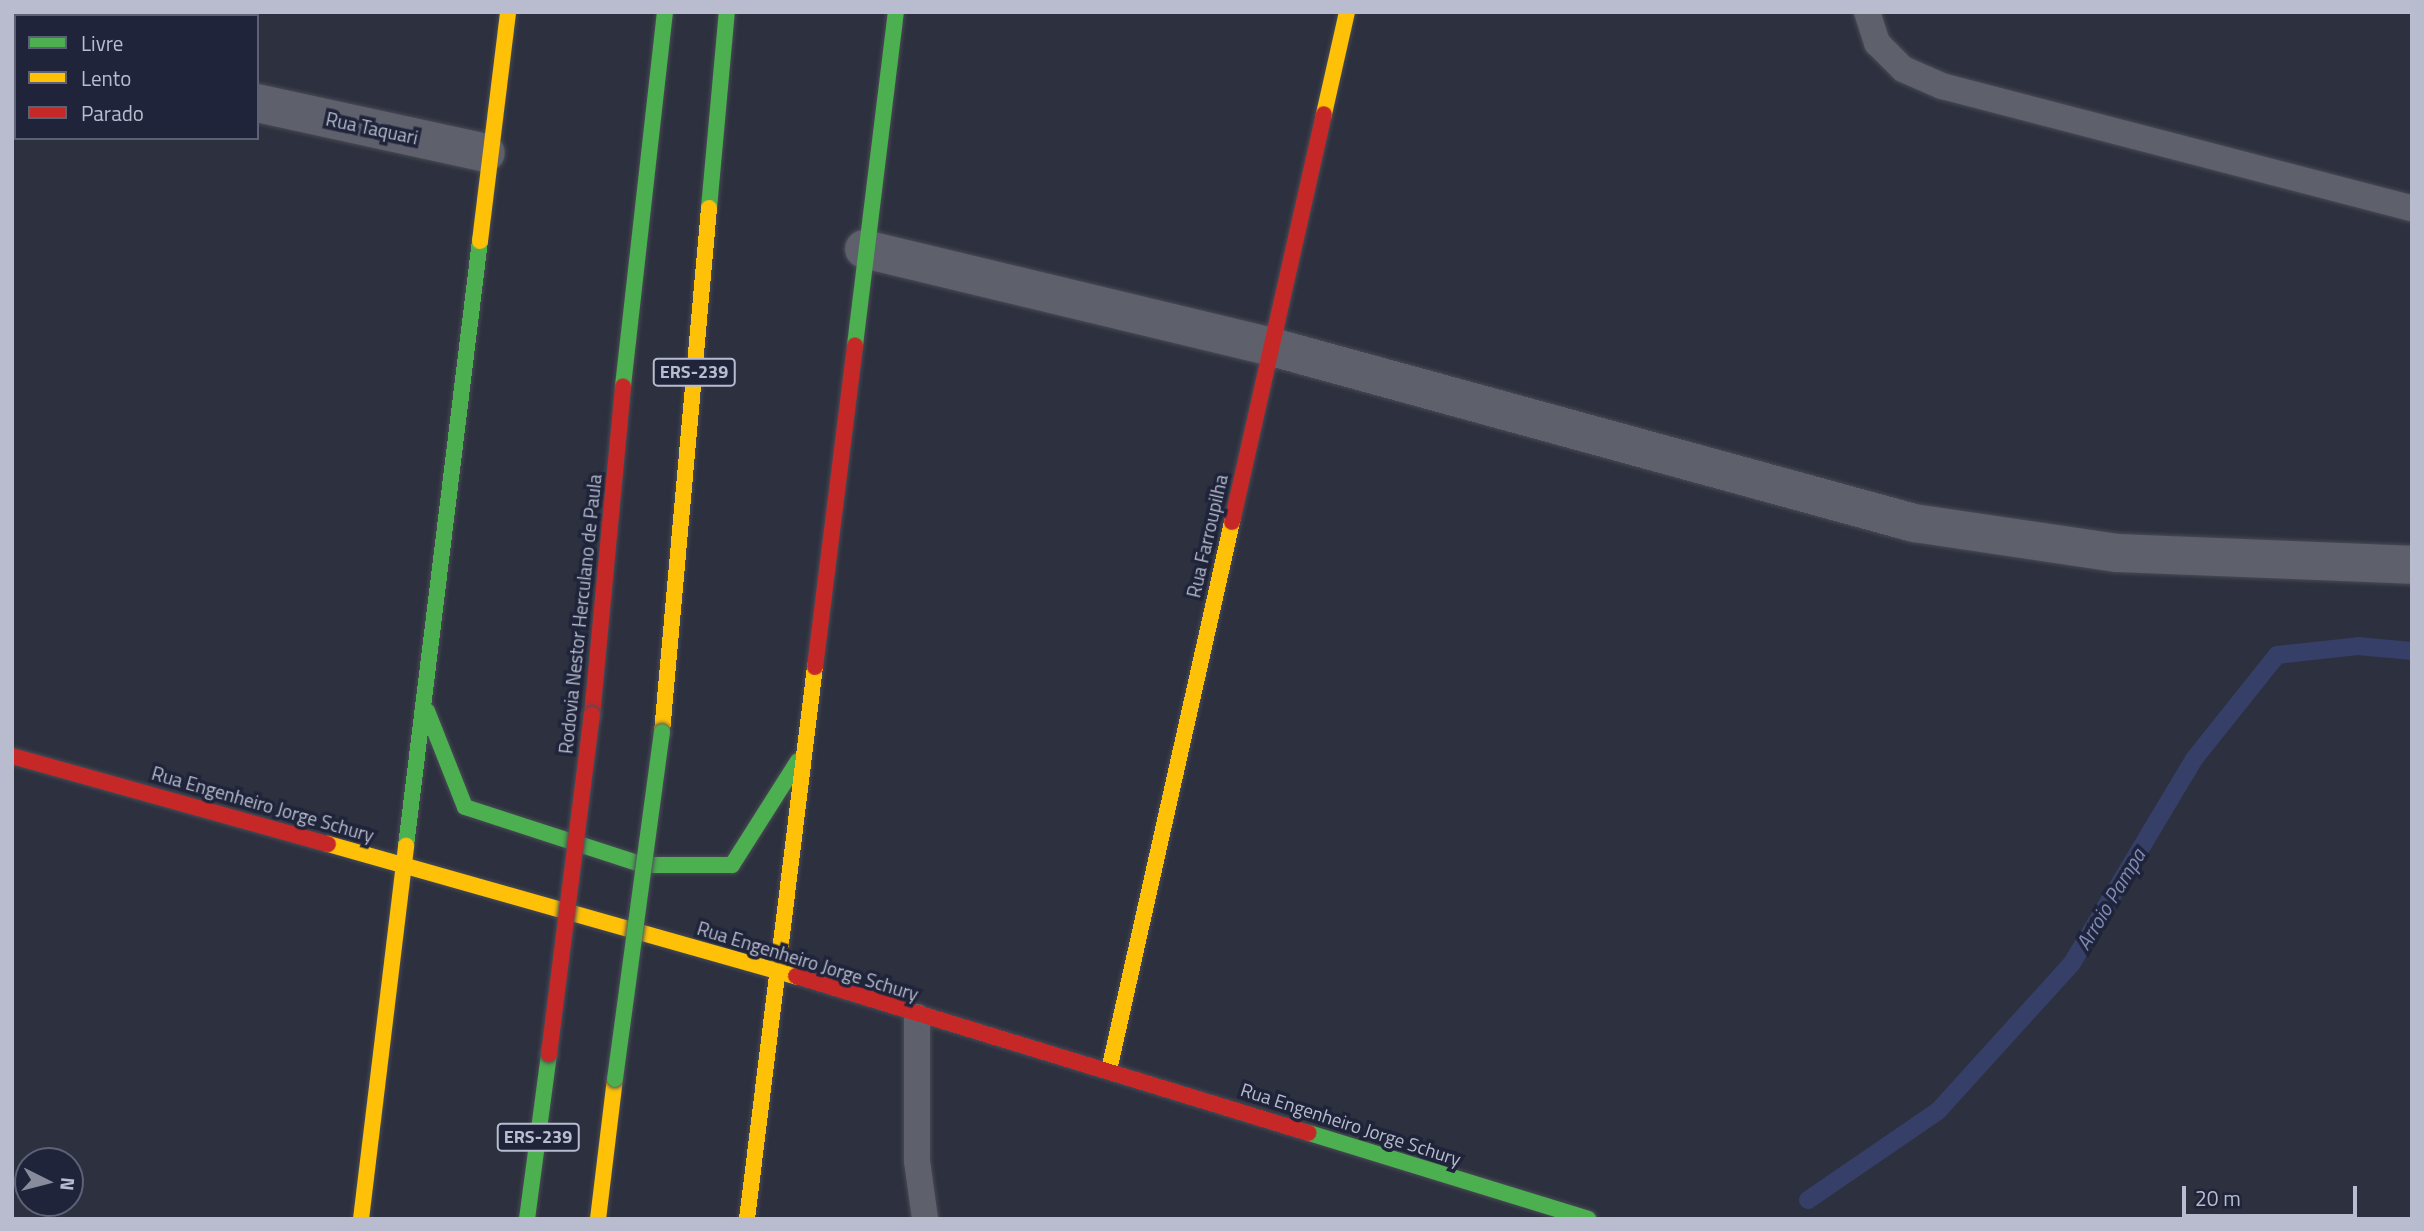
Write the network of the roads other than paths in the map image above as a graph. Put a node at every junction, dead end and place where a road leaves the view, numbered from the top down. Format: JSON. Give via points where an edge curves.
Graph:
{"nodes":[{"id":1,"x":508,"y":12,"type":"edge"},
{"id":2,"x":665,"y":12,"type":"edge"},
{"id":3,"x":727,"y":12,"type":"edge"},
{"id":4,"x":896,"y":12,"type":"edge"},
{"id":5,"x":1347,"y":12,"type":"edge"},
{"id":6,"x":1867,"y":12,"type":"edge"},
{"id":7,"x":259,"y":103,"type":"edge"},
{"id":8,"x":486,"y":153,"type":"junction"},
{"id":9,"x":2412,"y":208,"type":"edge"},
{"id":10,"x":864,"y":249,"type":"junction"},
{"id":11,"x":1272,"y":347,"type":"junction"},
{"id":12,"x":2412,"y":565,"type":"edge"},
{"id":13,"x":424,"y":706,"type":"junction"},
{"id":14,"x":804,"y":752,"type":"junction"},
{"id":15,"x":12,"y":756,"type":"edge"},
{"id":16,"x":407,"y":866,"type":"junction"},
{"id":17,"x":778,"y":970,"type":"junction"},
{"id":18,"x":917,"y":1017,"type":"junction"},
{"id":19,"x":1109,"y":1070,"type":"junction"},
{"id":20,"x":361,"y":1219,"type":"edge"},
{"id":21,"x":527,"y":1219,"type":"edge"},
{"id":22,"x":598,"y":1219,"type":"edge"},
{"id":23,"x":747,"y":1219,"type":"edge"},
{"id":24,"x":925,"y":1219,"type":"edge"},
{"id":25,"x":1588,"y":1219,"type":"edge"}],
"edges":[{"from":1,"to":8,"type":"main road"},
{"from":2,"to":21,"type":"main road","name":"Rodovia Nestor Herculano de Paula","number":"ERS-239","bridge":true,"via":[[637,233],[592,715]]},
{"from":3,"to":22,"type":"main road","number":"ERS-239","bridge":true,"via":[[662,732]]},
{"from":4,"to":10,"type":"main road"},
{"from":5,"to":11,"type":"main road","name":"Rua Farroupilha"},
{"from":6,"to":9,"type":"lane","via":[[1877,43],[1903,69],[1942,86]]},
{"from":7,"to":8,"type":"street","name":"Rua Taquari"},
{"from":8,"to":13,"type":"main road"},
{"from":10,"to":11,"type":"street"},
{"from":10,"to":14,"type":"main road"},
{"from":11,"to":12,"type":"street","via":[[1914,523],[2118,553]]},
{"from":11,"to":19,"type":"main road","name":"Rua Farroupilha"},
{"from":13,"to":14,"type":"main road","via":[[464,807],[644,865],[732,865]]},
{"from":13,"to":16,"type":"main road"},
{"from":14,"to":17,"type":"main road"},
{"from":15,"to":16,"type":"main road","name":"Rua Engenheiro Jorge Schury"},
{"from":16,"to":17,"type":"main road","name":"Rua Engenheiro Jorge Schury"},
{"from":16,"to":20,"type":"main road"},
{"from":17,"to":18,"type":"main road","name":"Rua Engenheiro Jorge Schury"},
{"from":17,"to":23,"type":"main road"},
{"from":18,"to":19,"type":"main road","name":"Rua Engenheiro Jorge Schury"},
{"from":18,"to":24,"type":"lane","via":[[917,1161]]},
{"from":19,"to":25,"type":"main road","name":"Rua Engenheiro Jorge Schury","via":[[1492,1199]]}]}
